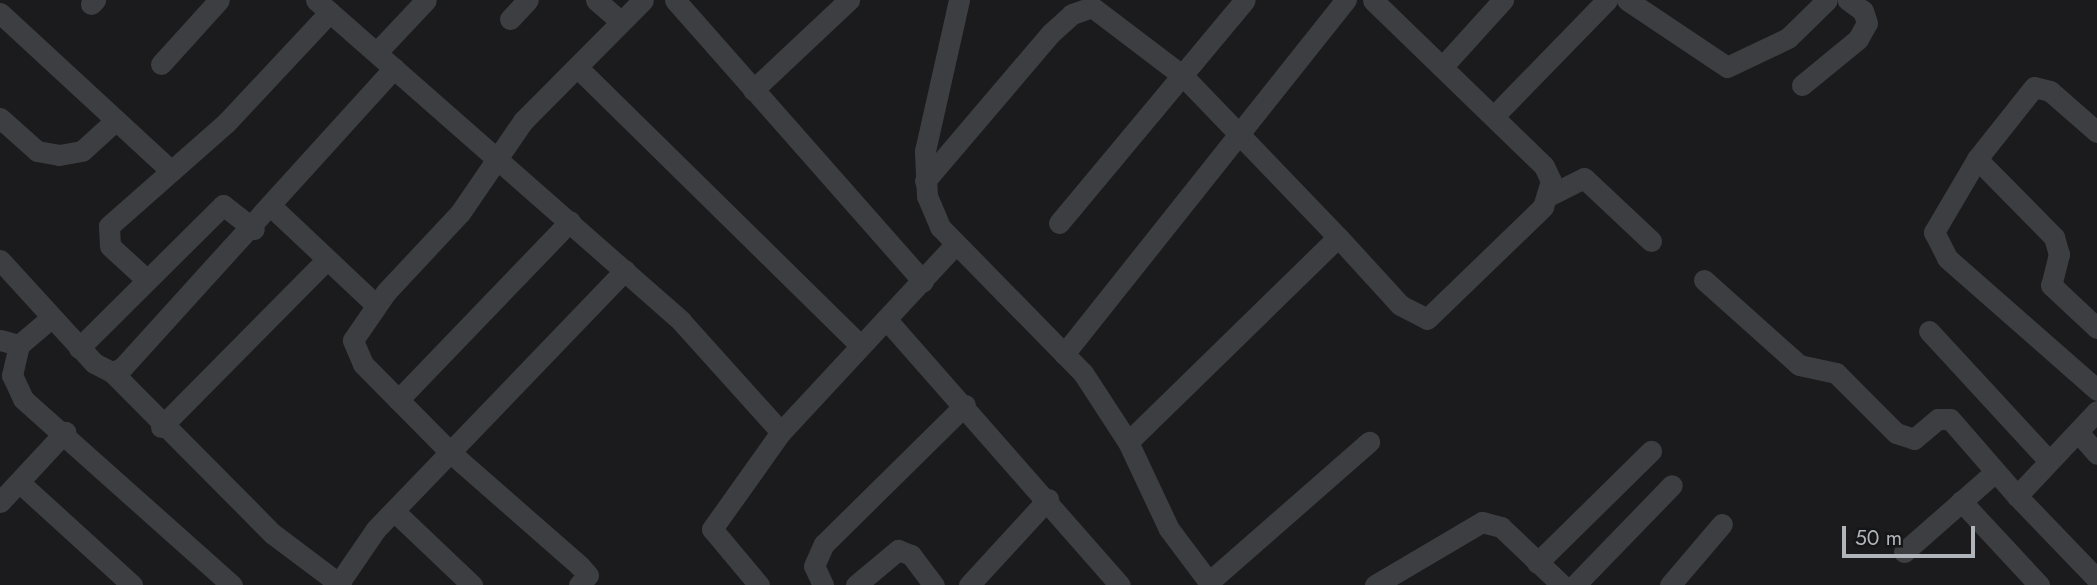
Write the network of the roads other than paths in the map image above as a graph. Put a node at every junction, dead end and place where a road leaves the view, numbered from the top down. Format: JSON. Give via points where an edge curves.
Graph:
{"nodes":[{"id":1,"x":219,"y":0,"type":"edge"},
{"id":2,"x":426,"y":0,"type":"edge"},
{"id":3,"x":528,"y":0,"type":"edge"},
{"id":4,"x":596,"y":0,"type":"edge"},
{"id":5,"x":643,"y":0,"type":"edge"},
{"id":6,"x":675,"y":0,"type":"edge"},
{"id":7,"x":849,"y":0,"type":"edge"},
{"id":8,"x":959,"y":0,"type":"edge"},
{"id":9,"x":1245,"y":0,"type":"edge"},
{"id":10,"x":1346,"y":0,"type":"edge"},
{"id":11,"x":1373,"y":0,"type":"edge"},
{"id":12,"x":1503,"y":0,"type":"edge"},
{"id":13,"x":1607,"y":0,"type":"edge"},
{"id":14,"x":1627,"y":0,"type":"edge"},
{"id":15,"x":1826,"y":0,"type":"edge"},
{"id":16,"x":1847,"y":0,"type":"edge"},
{"id":17,"x":323,"y":6,"type":"edge"},
{"id":18,"x":0,"y":13,"type":"edge"},
{"id":19,"x":510,"y":19,"type":"dead end"},
{"id":20,"x":621,"y":22,"type":"junction"},
{"id":21,"x":377,"y":52,"type":"junction"},
{"id":22,"x":161,"y":64,"type":"dead end"},
{"id":23,"x":1444,"y":65,"type":"junction"},
{"id":24,"x":577,"y":67,"type":"junction"},
{"id":25,"x":394,"y":68,"type":"junction"},
{"id":26,"x":1183,"y":76,"type":"junction"},
{"id":27,"x":1802,"y":85,"type":"dead end"},
{"id":28,"x":753,"y":90,"type":"junction"},
{"id":29,"x":1494,"y":115,"type":"junction"},
{"id":30,"x":0,"y":118,"type":"edge"},
{"id":31,"x":116,"y":120,"type":"junction"},
{"id":32,"x":2097,"y":132,"type":"edge"},
{"id":33,"x":1241,"y":138,"type":"junction"},
{"id":34,"x":498,"y":159,"type":"junction"},
{"id":35,"x":1977,"y":159,"type":"junction"},
{"id":36,"x":171,"y":171,"type":"junction"},
{"id":37,"x":925,"y":181,"type":"junction"},
{"id":38,"x":1548,"y":196,"type":"junction"},
{"id":39,"x":273,"y":208,"type":"junction"},
{"id":40,"x":570,"y":221,"type":"junction"},
{"id":41,"x":1059,"y":223,"type":"dead end"},
{"id":42,"x":254,"y":229,"type":"junction"},
{"id":43,"x":1338,"y":237,"type":"junction"},
{"id":44,"x":1651,"y":240,"type":"dead end"},
{"id":45,"x":956,"y":245,"type":"junction"},
{"id":46,"x":327,"y":259,"type":"junction"},
{"id":47,"x":0,"y":260,"type":"edge"},
{"id":48,"x":625,"y":270,"type":"junction"},
{"id":49,"x":147,"y":280,"type":"junction"},
{"id":50,"x":1704,"y":280,"type":"dead end"},
{"id":51,"x":923,"y":281,"type":"junction"},
{"id":52,"x":376,"y":305,"type":"junction"},
{"id":53,"x":52,"y":317,"type":"junction"},
{"id":54,"x":886,"y":319,"type":"junction"},
{"id":55,"x":2097,"y":328,"type":"edge"},
{"id":56,"x":1929,"y":331,"type":"dead end"},
{"id":57,"x":9,"y":342,"type":"edge"},
{"id":58,"x":860,"y":345,"type":"junction"},
{"id":59,"x":79,"y":348,"type":"junction"},
{"id":60,"x":1064,"y":354,"type":"junction"},
{"id":61,"x":112,"y":372,"type":"junction"},
{"id":62,"x":6,"y":377,"type":"edge"},
{"id":63,"x":2097,"y":390,"type":"edge"},
{"id":64,"x":398,"y":400,"type":"junction"},
{"id":65,"x":965,"y":405,"type":"junction"},
{"id":66,"x":2097,"y":411,"type":"edge"},
{"id":67,"x":161,"y":427,"type":"junction"},
{"id":68,"x":65,"y":432,"type":"junction"},
{"id":69,"x":781,"y":432,"type":"junction"},
{"id":70,"x":2078,"y":432,"type":"junction"},
{"id":71,"x":1128,"y":442,"type":"junction"},
{"id":72,"x":1369,"y":442,"type":"dead end"},
{"id":73,"x":1651,"y":451,"type":"dead end"},
{"id":74,"x":451,"y":453,"type":"junction"},
{"id":75,"x":2097,"y":454,"type":"edge"},
{"id":76,"x":2049,"y":461,"type":"junction"},
{"id":77,"x":1995,"y":472,"type":"junction"},
{"id":78,"x":19,"y":482,"type":"junction"},
{"id":79,"x":1672,"y":485,"type":"dead end"},
{"id":80,"x":2017,"y":496,"type":"junction"},
{"id":81,"x":1048,"y":499,"type":"junction"},
{"id":82,"x":1961,"y":501,"type":"junction"},
{"id":83,"x":0,"y":502,"type":"edge"},
{"id":84,"x":394,"y":511,"type":"junction"},
{"id":85,"x":1722,"y":524,"type":"dead end"},
{"id":86,"x":1905,"y":552,"type":"dead end"},
{"id":87,"x":1537,"y":563,"type":"junction"},
{"id":88,"x":2097,"y":579,"type":"edge"},
{"id":89,"x":341,"y":584,"type":"edge"},
{"id":90,"x":1210,"y":584,"type":"edge"},
{"id":91,"x":132,"y":585,"type":"edge"},
{"id":92,"x":232,"y":585,"type":"edge"},
{"id":93,"x":472,"y":585,"type":"edge"},
{"id":94,"x":579,"y":585,"type":"edge"},
{"id":95,"x":759,"y":585,"type":"edge"},
{"id":96,"x":823,"y":585,"type":"edge"},
{"id":97,"x":856,"y":585,"type":"edge"},
{"id":98,"x":934,"y":585,"type":"edge"},
{"id":99,"x":969,"y":585,"type":"edge"},
{"id":100,"x":1120,"y":585,"type":"edge"},
{"id":101,"x":1375,"y":585,"type":"edge"},
{"id":102,"x":1562,"y":585,"type":"edge"},
{"id":103,"x":1575,"y":585,"type":"edge"},
{"id":104,"x":1670,"y":585,"type":"edge"},
{"id":105,"x":2039,"y":585,"type":"edge"}],
"edges":[{"from":1,"to":22,"type":"street"},
{"from":2,"to":21,"type":"street"},
{"from":3,"to":19,"type":"street"},
{"from":4,"to":20,"type":"street"},
{"from":5,"to":20,"type":"street"},
{"from":6,"to":28,"type":"street"},
{"from":7,"to":28,"type":"street"},
{"from":8,"to":37,"type":"street","via":[[925,151]]},
{"from":9,"to":26,"type":"street"},
{"from":10,"to":33,"type":"street"},
{"from":11,"to":23,"type":"street"},
{"from":12,"to":23,"type":"street"},
{"from":13,"to":29,"type":"street"},
{"from":14,"to":15,"type":"street","via":[[1727,67],[1788,38]]},
{"from":16,"to":27,"type":"street","via":[[1863,11],[1867,23],[1858,39]]},
{"from":17,"to":21,"type":"street"},
{"from":17,"to":36,"type":"street","via":[[226,123]]},
{"from":18,"to":31,"type":"street"},
{"from":20,"to":24,"type":"street"},
{"from":21,"to":25,"type":"street"},
{"from":23,"to":29,"type":"street"},
{"from":24,"to":34,"type":"street","via":[[523,121]]},
{"from":24,"to":58,"type":"street"},
{"from":25,"to":34,"type":"street"},
{"from":25,"to":39,"type":"street"},
{"from":26,"to":33,"type":"street"},
{"from":26,"to":37,"type":"street","via":[[1106,13],[1082,8],[1051,33]]},
{"from":26,"to":41,"type":"street"},
{"from":28,"to":51,"type":"street"},
{"from":29,"to":38,"type":"street","via":[[1544,166],[1551,181]]},
{"from":30,"to":31,"type":"street","via":[[37,151],[59,155],[82,151]]},
{"from":31,"to":36,"type":"street"},
{"from":32,"to":35,"type":"street","via":[[2050,91],[2034,87]]},
{"from":33,"to":43,"type":"street"},
{"from":33,"to":60,"type":"street"},
{"from":34,"to":40,"type":"street"},
{"from":34,"to":52,"type":"street","via":[[460,213]]},
{"from":35,"to":55,"type":"street","via":[[2054,237],[2059,254],[2051,285]]},
{"from":35,"to":63,"type":"street","via":[[1941,214],[1936,244]]},
{"from":36,"to":49,"type":"street","via":[[107,232],[110,246]]},
{"from":37,"to":45,"type":"street","via":[[940,227]]},
{"from":38,"to":43,"type":"street","via":[[1532,221],[1427,319],[1400,305]]},
{"from":38,"to":44,"type":"street","via":[[1584,178]]},
{"from":39,"to":42,"type":"street"},
{"from":39,"to":46,"type":"street"},
{"from":40,"to":48,"type":"street"},
{"from":40,"to":64,"type":"street"},
{"from":42,"to":49,"type":"street","via":[[223,205]]},
{"from":42,"to":61,"type":"street"},
{"from":43,"to":71,"type":"street"},
{"from":45,"to":51,"type":"street"},
{"from":45,"to":60,"type":"street"},
{"from":46,"to":52,"type":"street"},
{"from":46,"to":67,"type":"street"},
{"from":47,"to":53,"type":"street"},
{"from":48,"to":69,"type":"street","via":[[731,372]]},
{"from":48,"to":74,"type":"street"},
{"from":49,"to":59,"type":"street"},
{"from":50,"to":77,"type":"street","via":[[1798,365],[1836,373],[1896,433],[1914,439],[1938,419],[1950,419]]},
{"from":51,"to":54,"type":"street"},
{"from":52,"to":64,"type":"street","via":[[353,340],[355,352]]},
{"from":53,"to":57,"type":"street"},
{"from":53,"to":59,"type":"street"},
{"from":54,"to":58,"type":"street"},
{"from":54,"to":65,"type":"street"},
{"from":56,"to":76,"type":"street"},
{"from":57,"to":62,"type":"street"},
{"from":58,"to":69,"type":"street"},
{"from":59,"to":61,"type":"street"},
{"from":60,"to":71,"type":"street"},
{"from":61,"to":67,"type":"street"},
{"from":62,"to":68,"type":"street","via":[[23,399]]},
{"from":64,"to":74,"type":"street"},
{"from":65,"to":81,"type":"street"},
{"from":65,"to":96,"type":"street","via":[[864,497],[824,544],[814,566]]},
{"from":66,"to":70,"type":"street"},
{"from":67,"to":89,"type":"street","via":[[273,534]]},
{"from":68,"to":78,"type":"street"},
{"from":68,"to":92,"type":"street"},
{"from":69,"to":95,"type":"street","via":[[712,529]]},
{"from":70,"to":75,"type":"street"},
{"from":70,"to":76,"type":"street"},
{"from":71,"to":90,"type":"street","via":[[1169,529]]},
{"from":72,"to":90,"type":"street"},
{"from":73,"to":87,"type":"street"},
{"from":74,"to":84,"type":"street"},
{"from":74,"to":94,"type":"street","via":[[580,566],[588,575]]},
{"from":76,"to":80,"type":"street"},
{"from":77,"to":80,"type":"street"},
{"from":77,"to":82,"type":"street"},
{"from":78,"to":83,"type":"street"},
{"from":78,"to":91,"type":"street"},
{"from":79,"to":103,"type":"street"},
{"from":80,"to":88,"type":"street"},
{"from":81,"to":99,"type":"street"},
{"from":81,"to":100,"type":"street"},
{"from":82,"to":86,"type":"street"},
{"from":82,"to":105,"type":"street"},
{"from":84,"to":89,"type":"street"},
{"from":84,"to":93,"type":"street"},
{"from":85,"to":104,"type":"street"},
{"from":87,"to":101,"type":"street","via":[[1501,527],[1482,522]]},
{"from":87,"to":102,"type":"street"},
{"from":97,"to":98,"type":"street","via":[[898,550],[911,555]]}]}
